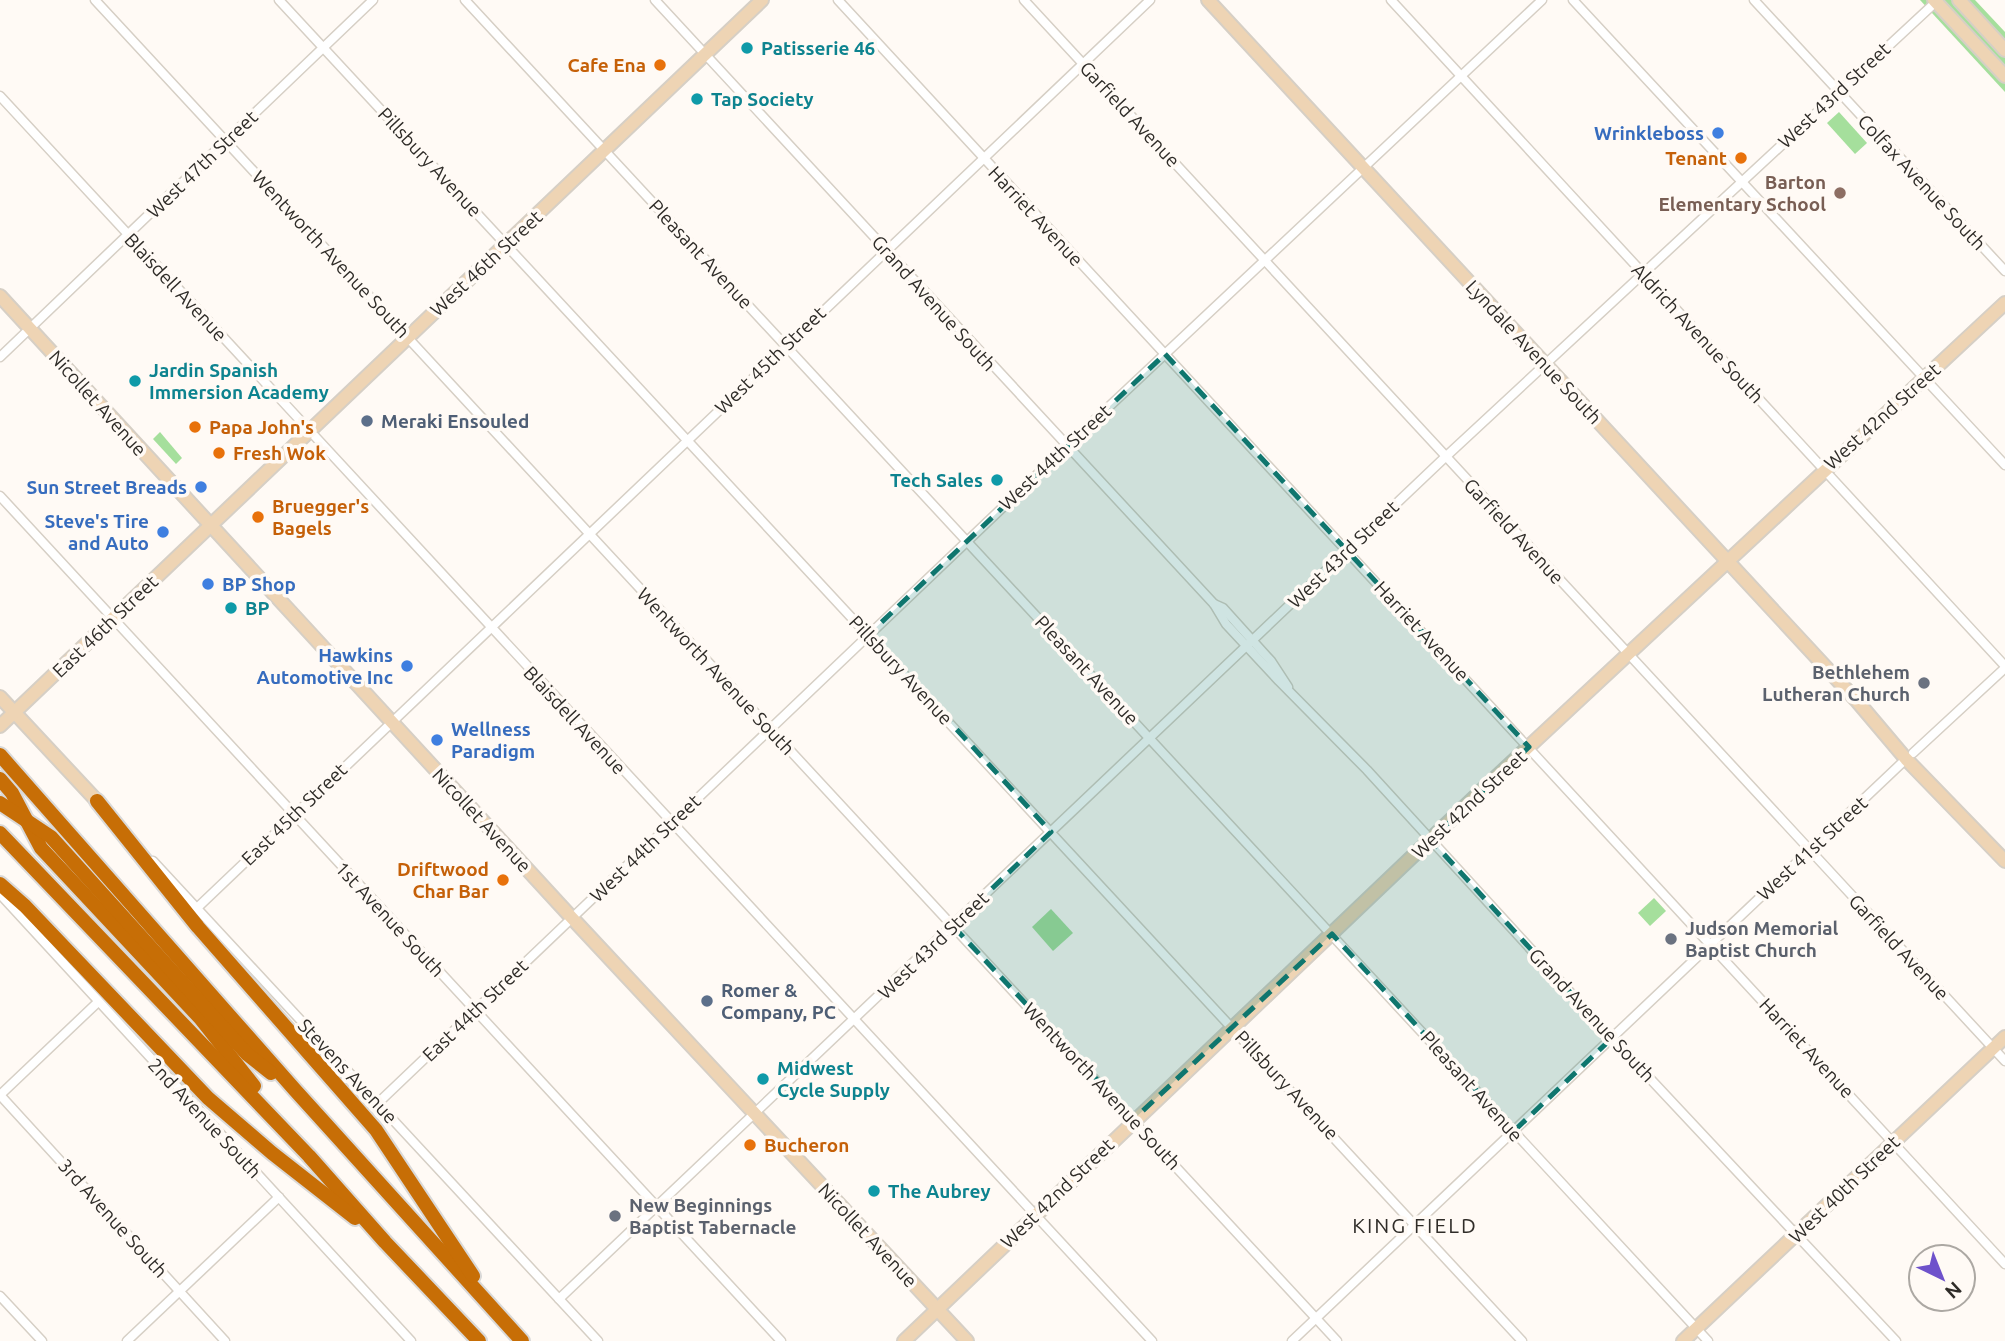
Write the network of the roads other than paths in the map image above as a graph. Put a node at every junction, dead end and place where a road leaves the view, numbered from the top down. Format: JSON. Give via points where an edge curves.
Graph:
{"nodes":[{"id":1,"x":95,"y":0,"type":"edge"},
{"id":2,"x":279,"y":0,"type":"edge"},
{"id":3,"x":373,"y":0,"type":"edge"},
{"id":4,"x":465,"y":0,"type":"edge"},
{"id":5,"x":655,"y":0,"type":"edge"},
{"id":6,"x":762,"y":0,"type":"edge"},
{"id":7,"x":838,"y":0,"type":"edge"},
{"id":8,"x":1024,"y":0,"type":"edge"},
{"id":9,"x":1150,"y":0,"type":"edge"},
{"id":10,"x":1391,"y":0,"type":"edge"},
{"id":11,"x":1542,"y":0,"type":"edge"},
{"id":12,"x":1573,"y":0,"type":"edge"},
{"id":13,"x":1754,"y":0,"type":"edge"},
{"id":14,"x":1959,"y":0,"type":"edge"},
{"id":15,"x":1211,"y":1,"type":"edge"},
{"id":16,"x":1936,"y":1,"type":"edge"},
{"id":17,"x":323,"y":47,"type":"junction"},
{"id":18,"x":2005,"y":50,"type":"edge"},
{"id":19,"x":704,"y":55,"type":"junction"},
{"id":20,"x":1083,"y":64,"type":"junction"},
{"id":21,"x":1461,"y":75,"type":"junction"},
{"id":22,"x":2005,"y":76,"type":"edge"},
{"id":23,"x":1838,"y":92,"type":"junction"},
{"id":24,"x":0,"y":96,"type":"edge"},
{"id":25,"x":226,"y":141,"type":"junction"},
{"id":26,"x":606,"y":150,"type":"junction"},
{"id":27,"x":983,"y":159,"type":"junction"},
{"id":28,"x":1364,"y":166,"type":"junction"},
{"id":29,"x":1742,"y":181,"type":"junction"},
{"id":30,"x":128,"y":235,"type":"junction"},
{"id":31,"x":506,"y":244,"type":"junction"},
{"id":32,"x":886,"y":250,"type":"junction"},
{"id":33,"x":1265,"y":260,"type":"junction"},
{"id":34,"x":2005,"y":271,"type":"edge"},
{"id":35,"x":1643,"y":273,"type":"junction"},
{"id":36,"x":0,"y":296,"type":"edge"},
{"id":37,"x":2005,"y":303,"type":"edge"},
{"id":38,"x":30,"y":328,"type":"junction"},
{"id":39,"x":408,"y":336,"type":"junction"},
{"id":40,"x":786,"y":345,"type":"junction"},
{"id":41,"x":1165,"y":354,"type":"junction"},
{"id":42,"x":0,"y":357,"type":"edge"},
{"id":43,"x":1545,"y":364,"type":"junction"},
{"id":44,"x":1924,"y":377,"type":"junction"},
{"id":45,"x":309,"y":430,"type":"junction"},
{"id":46,"x":688,"y":439,"type":"junction"},
{"id":47,"x":1066,"y":447,"type":"junction"},
{"id":48,"x":1445,"y":457,"type":"junction"},
{"id":49,"x":2005,"y":466,"type":"edge"},
{"id":50,"x":1824,"y":469,"type":"junction"},
{"id":51,"x":0,"y":496,"type":"edge"},
{"id":52,"x":209,"y":525,"type":"junction"},
{"id":53,"x":588,"y":534,"type":"junction"},
{"id":54,"x":967,"y":541,"type":"junction"},
{"id":55,"x":1347,"y":550,"type":"junction"},
{"id":56,"x":1727,"y":559,"type":"junction"},
{"id":57,"x":112,"y":618,"type":"junction"},
{"id":58,"x":489,"y":628,"type":"junction"},
{"id":59,"x":869,"y":634,"type":"junction"},
{"id":60,"x":1250,"y":643,"type":"junction"},
{"id":61,"x":1627,"y":653,"type":"junction"},
{"id":62,"x":2005,"y":667,"type":"edge"},
{"id":63,"x":0,"y":697,"type":"edge"},
{"id":64,"x":6,"y":720,"type":"edge"},
{"id":65,"x":391,"y":721,"type":"junction"},
{"id":66,"x":769,"y":729,"type":"junction"},
{"id":67,"x":1150,"y":738,"type":"junction"},
{"id":68,"x":1529,"y":747,"type":"junction"},
{"id":69,"x":0,"y":755,"type":"edge"},
{"id":70,"x":1910,"y":756,"type":"junction"},
{"id":71,"x":0,"y":779,"type":"edge"},
{"id":72,"x":97,"y":801,"type":"junction"},
{"id":73,"x":0,"y":803,"type":"edge"},
{"id":74,"x":294,"y":815,"type":"junction"},
{"id":75,"x":670,"y":823,"type":"junction"},
{"id":76,"x":31,"y":824,"type":"junction"},
{"id":77,"x":1051,"y":832,"type":"junction"},
{"id":78,"x":0,"y":833,"type":"edge"},
{"id":79,"x":1431,"y":840,"type":"junction"},
{"id":80,"x":1809,"y":851,"type":"junction"},
{"id":81,"x":2005,"y":861,"type":"edge"},
{"id":82,"x":0,"y":884,"type":"edge"},
{"id":83,"x":0,"y":894,"type":"edge"},
{"id":84,"x":197,"y":908,"type":"junction"},
{"id":85,"x":572,"y":918,"type":"junction"},
{"id":86,"x":953,"y":926,"type":"junction"},
{"id":87,"x":1332,"y":934,"type":"junction"},
{"id":88,"x":1710,"y":944,"type":"junction"},
{"id":89,"x":98,"y":1002,"type":"junction"},
{"id":90,"x":475,"y":1011,"type":"junction"},
{"id":91,"x":854,"y":1020,"type":"junction"},
{"id":92,"x":1234,"y":1027,"type":"junction"},
{"id":93,"x":2005,"y":1037,"type":"edge"},
{"id":94,"x":1612,"y":1038,"type":"junction"},
{"id":95,"x":1993,"y":1048,"type":"junction"},
{"id":96,"x":2005,"y":1061,"type":"edge"},
{"id":97,"x":295,"y":1090,"type":"junction"},
{"id":98,"x":0,"y":1095,"type":"edge"},
{"id":99,"x":378,"y":1103,"type":"junction"},
{"id":100,"x":755,"y":1114,"type":"junction"},
{"id":101,"x":1134,"y":1119,"type":"junction"},
{"id":102,"x":1514,"y":1131,"type":"junction"},
{"id":103,"x":1894,"y":1142,"type":"junction"},
{"id":104,"x":309,"y":1156,"type":"junction"},
{"id":105,"x":279,"y":1197,"type":"junction"},
{"id":106,"x":656,"y":1207,"type":"junction"},
{"id":107,"x":1036,"y":1214,"type":"junction"},
{"id":108,"x":1415,"y":1224,"type":"junction"},
{"id":109,"x":1797,"y":1234,"type":"junction"},
{"id":110,"x":385,"y":1242,"type":"junction"},
{"id":111,"x":2005,"y":1264,"type":"edge"},
{"id":112,"x":180,"y":1291,"type":"junction"},
{"id":113,"x":0,"y":1296,"type":"edge"},
{"id":114,"x":559,"y":1299,"type":"junction"},
{"id":115,"x":937,"y":1309,"type":"junction"},
{"id":116,"x":499,"y":1315,"type":"junction"},
{"id":117,"x":1316,"y":1318,"type":"junction"},
{"id":118,"x":1696,"y":1329,"type":"junction"},
{"id":119,"x":42,"y":1341,"type":"edge"},
{"id":120,"x":127,"y":1341,"type":"edge"},
{"id":121,"x":225,"y":1341,"type":"edge"},
{"id":122,"x":411,"y":1341,"type":"edge"},
{"id":123,"x":479,"y":1341,"type":"edge"},
{"id":124,"x":522,"y":1341,"type":"edge"},
{"id":125,"x":598,"y":1341,"type":"edge"},
{"id":126,"x":781,"y":1341,"type":"edge"},
{"id":127,"x":904,"y":1341,"type":"edge"},
{"id":128,"x":967,"y":1341,"type":"edge"},
{"id":129,"x":1152,"y":1341,"type":"edge"},
{"id":130,"x":1292,"y":1341,"type":"edge"},
{"id":131,"x":1337,"y":1341,"type":"edge"},
{"id":132,"x":1522,"y":1341,"type":"edge"},
{"id":133,"x":1684,"y":1341,"type":"edge"},
{"id":134,"x":1708,"y":1341,"type":"edge"},
{"id":135,"x":1896,"y":1341,"type":"edge"}],
"edges":[{"from":1,"to":25,"type":"street","name":"Wentworth Avenue South"},
{"from":2,"to":17,"type":"street","name":"Pillsbury Avenue"},
{"from":3,"to":17,"type":"street","name":"West 47th Street"},
{"from":4,"to":26,"type":"street","name":"Pleasant Avenue"},
{"from":5,"to":19,"type":"street","name":"Grand Avenue South"},
{"from":6,"to":19,"type":"main road","name":"West 46th Street"},
{"from":7,"to":27,"type":"street","name":"Harriet Avenue"},
{"from":8,"to":20,"type":"street","name":"Garfield Avenue"},
{"from":9,"to":20,"type":"street","name":"West 45th Street"},
{"from":10,"to":21,"type":"street","name":"Aldrich Avenue South"},
{"from":11,"to":21,"type":"street","name":"West 44th Street"},
{"from":12,"to":29,"type":"street"},
{"from":13,"to":23,"type":"street","name":"Colfax Avenue South"},
{"from":14,"to":18,"type":"main road"},
{"from":15,"to":28,"type":"main road","name":"Lyndale Avenue South"},
{"from":16,"to":22,"type":"main road"},
{"from":16,"to":23,"type":"street","name":"West 43rd Street"},
{"from":17,"to":25,"type":"street","name":"West 47th Street"},
{"from":17,"to":31,"type":"street","name":"Pillsbury Avenue"},
{"from":19,"to":26,"type":"main road","name":"West 46th Street"},
{"from":19,"to":32,"type":"street","name":"Grand Avenue South"},
{"from":20,"to":27,"type":"street","name":"West 45th Street"},
{"from":20,"to":33,"type":"street","name":"Garfield Avenue"},
{"from":21,"to":28,"type":"street","name":"West 44th Street"},
{"from":21,"to":35,"type":"street","name":"Aldrich Avenue South"},
{"from":23,"to":29,"type":"street","name":"West 43rd Street"},
{"from":23,"to":34,"type":"street","name":"Colfax Avenue South"},
{"from":24,"to":30,"type":"street","name":"Blaisdell Avenue"},
{"from":25,"to":30,"type":"street","name":"West 47th Street"},
{"from":25,"to":39,"type":"street","name":"Wentworth Avenue South"},
{"from":26,"to":31,"type":"main road","name":"West 46th Street"},
{"from":26,"to":40,"type":"street","name":"Pleasant Avenue"},
{"from":27,"to":32,"type":"street","name":"West 45th Street"},
{"from":27,"to":41,"type":"street","name":"Harriet Avenue"},
{"from":28,"to":33,"type":"street","name":"West 44th Street"},
{"from":28,"to":43,"type":"main road","name":"Lyndale Avenue South"},
{"from":29,"to":35,"type":"street","name":"West 43rd Street"},
{"from":29,"to":44,"type":"street"},
{"from":30,"to":38,"type":"street","name":"West 47th Street"},
{"from":30,"to":45,"type":"street","name":"Blaisdell Avenue"},
{"from":31,"to":39,"type":"main road","name":"West 46th Street"},
{"from":31,"to":46,"type":"street","name":"Pillsbury Avenue"},
{"from":32,"to":40,"type":"street","name":"West 45th Street"},
{"from":32,"to":47,"type":"street","name":"Grand Avenue South"},
{"from":33,"to":41,"type":"street","name":"West 44th Street"},
{"from":33,"to":48,"type":"street","name":"Garfield Avenue"},
{"from":35,"to":43,"type":"street","name":"West 43rd Street"},
{"from":35,"to":50,"type":"street","name":"Aldrich Avenue South"},
{"from":36,"to":38,"type":"main road","name":"Nicollet Avenue"},
{"from":37,"to":44,"type":"main road","name":"West 42nd Street"},
{"from":38,"to":42,"type":"street","name":"West 47th Street"},
{"from":38,"to":52,"type":"main road","name":"Nicollet Avenue"},
{"from":39,"to":45,"type":"main road","name":"West 46th Street"},
{"from":39,"to":53,"type":"street","name":"Wentworth Avenue South"},
{"from":40,"to":46,"type":"street","name":"West 45th Street"},
{"from":40,"to":54,"type":"street","name":"Pleasant Avenue"},
{"from":41,"to":47,"type":"street","name":"West 44th Street"},
{"from":41,"to":55,"type":"street","name":"Harriet Avenue"},
{"from":43,"to":48,"type":"street","name":"West 43rd Street"},
{"from":43,"to":56,"type":"main road","name":"Lyndale Avenue South"},
{"from":44,"to":49,"type":"street"},
{"from":44,"to":50,"type":"main road","name":"West 42nd Street"},
{"from":45,"to":52,"type":"main road","name":"West 46th Street"},
{"from":45,"to":58,"type":"street","name":"Blaisdell Avenue"},
{"from":46,"to":53,"type":"street","name":"West 45th Street"},
{"from":46,"to":59,"type":"street","name":"Pillsbury Avenue"},
{"from":47,"to":54,"type":"street","name":"West 44th Street"},
{"from":47,"to":60,"type":"street","name":"Grand Avenue South","via":[[1214,604],[1226,624]]},
{"from":48,"to":55,"type":"street","name":"West 43rd Street"},
{"from":48,"to":61,"type":"street","name":"Garfield Avenue"},
{"from":50,"to":56,"type":"main road","name":"West 42nd Street"},
{"from":50,"to":62,"type":"street","name":"Aldrich Avenue South"},
{"from":51,"to":57,"type":"street","name":"1st Avenue South"},
{"from":52,"to":57,"type":"main road","name":"East 46th Street"},
{"from":52,"to":65,"type":"main road","name":"Nicollet Avenue"},
{"from":53,"to":58,"type":"street","name":"West 45th Street"},
{"from":53,"to":66,"type":"street","name":"Wentworth Avenue South"},
{"from":54,"to":59,"type":"street","name":"West 44th Street"},
{"from":54,"to":67,"type":"street","name":"Pleasant Avenue"},
{"from":55,"to":60,"type":"street","name":"West 43rd Street"},
{"from":55,"to":68,"type":"street","name":"Harriet Avenue"},
{"from":56,"to":61,"type":"main road","name":"West 42nd Street"},
{"from":56,"to":70,"type":"main road","name":"Lyndale Avenue South"},
{"from":57,"to":64,"type":"main road","name":"East 46th Street"},
{"from":57,"to":74,"type":"street","name":"1st Avenue South"},
{"from":58,"to":65,"type":"street","name":"West 45th Street"},
{"from":58,"to":75,"type":"street","name":"Blaisdell Avenue"},
{"from":59,"to":66,"type":"street","name":"West 44th Street"},
{"from":59,"to":77,"type":"street","name":"Pillsbury Avenue"},
{"from":60,"to":67,"type":"street","name":"West 43rd Street"},
{"from":60,"to":79,"type":"street","name":"Grand Avenue South"},
{"from":61,"to":68,"type":"main road","name":"West 42nd Street"},
{"from":61,"to":80,"type":"street","name":"Garfield Avenue"},
{"from":62,"to":70,"type":"street","name":"West 41st Street"},
{"from":63,"to":64,"type":"main road"},
{"from":64,"to":72,"type":"main road"},
{"from":65,"to":74,"type":"street","name":"East 45th Street"},
{"from":65,"to":85,"type":"main road","name":"Nicollet Avenue"},
{"from":66,"to":75,"type":"street","name":"West 44th Street"},
{"from":66,"to":86,"type":"street","name":"Wentworth Avenue South"},
{"from":67,"to":77,"type":"street","name":"West 43rd Street"},
{"from":67,"to":87,"type":"street","name":"Pleasant Avenue"},
{"from":68,"to":79,"type":"main road","name":"West 42nd Street"},
{"from":68,"to":88,"type":"street","name":"Harriet Avenue"},
{"from":69,"to":97,"type":"highway"},
{"from":70,"to":80,"type":"street","name":"West 41st Street"},
{"from":70,"to":81,"type":"main road","name":"Lyndale Avenue South"},
{"from":71,"to":76,"type":"highway"},
{"from":72,"to":84,"type":"street","name":"Stevens Avenue"},
{"from":72,"to":116,"type":"highway","via":[[198,927],[376,1130]]},
{"from":73,"to":76,"type":"highway"},
{"from":74,"to":84,"type":"street","name":"East 45th Street"},
{"from":74,"to":90,"type":"street","name":"1st Avenue South"},
{"from":75,"to":85,"type":"street","name":"West 44th Street"},
{"from":75,"to":91,"type":"street","name":"Blaisdell Avenue"},
{"from":76,"to":97,"type":"highway","via":[[51,837],[247,1055]]},
{"from":76,"to":104,"type":"highway","via":[[41,848],[200,1018]]},
{"from":77,"to":86,"type":"street","name":"West 43rd Street"},
{"from":77,"to":92,"type":"street","name":"Pillsbury Avenue"},
{"from":78,"to":104,"type":"highway"},
{"from":79,"to":87,"type":"main road","name":"West 42nd Street"},
{"from":79,"to":94,"type":"street","name":"Grand Avenue South"},
{"from":80,"to":88,"type":"street","name":"West 41st Street"},
{"from":80,"to":95,"type":"street","name":"Garfield Avenue"},
{"from":82,"to":110,"type":"highway","via":[[208,1098]]},
{"from":83,"to":89,"type":"street","name":"2nd Avenue South"},
{"from":84,"to":99,"type":"street","name":"Stevens Avenue"},
{"from":85,"to":90,"type":"street","name":"East 44th Street"},
{"from":85,"to":100,"type":"main road","name":"Nicollet Avenue"},
{"from":86,"to":91,"type":"street","name":"West 43rd Street"},
{"from":86,"to":101,"type":"street","name":"Wentworth Avenue South"},
{"from":87,"to":92,"type":"main road","name":"West 42nd Street"},
{"from":87,"to":102,"type":"street","name":"Pleasant Avenue"},
{"from":88,"to":94,"type":"street","name":"West 41st Street"},
{"from":88,"to":103,"type":"street","name":"Harriet Avenue"},
{"from":89,"to":98,"type":"street"},
{"from":89,"to":105,"type":"street","name":"2nd Avenue South"},
{"from":90,"to":99,"type":"street","name":"East 44th Street"},
{"from":90,"to":106,"type":"street","name":"1st Avenue South"},
{"from":91,"to":100,"type":"street","name":"West 43rd Street"},
{"from":91,"to":107,"type":"street","name":"Blaisdell Avenue"},
{"from":92,"to":101,"type":"main road","name":"West 42nd Street"},
{"from":92,"to":108,"type":"street","name":"Pillsbury Avenue"},
{"from":93,"to":95,"type":"main road","name":"West 40th Street"},
{"from":94,"to":102,"type":"street","name":"West 41st Street"},
{"from":94,"to":109,"type":"street","name":"Grand Avenue South"},
{"from":95,"to":96,"type":"street","name":"Garfield Avenue"},
{"from":95,"to":103,"type":"main road","name":"West 40th Street"},
{"from":97,"to":116,"type":"highway"},
{"from":98,"to":112,"type":"street","name":"3rd Avenue South"},
{"from":99,"to":114,"type":"street","name":"Stevens Avenue"},
{"from":100,"to":106,"type":"street","name":"West 43rd Street"},
{"from":100,"to":115,"type":"main road","name":"Nicollet Avenue"},
{"from":101,"to":107,"type":"main road","name":"West 42nd Street"},
{"from":101,"to":117,"type":"street","name":"Wentworth Avenue South"},
{"from":102,"to":108,"type":"street","name":"West 41st Street"},
{"from":102,"to":118,"type":"street","name":"Pleasant Avenue"},
{"from":103,"to":109,"type":"main road","name":"West 40th Street"},
{"from":103,"to":111,"type":"street","name":"Harriet Avenue"},
{"from":104,"to":110,"type":"highway"},
{"from":105,"to":112,"type":"street"},
{"from":105,"to":122,"type":"street","name":"2nd Avenue South"},
{"from":106,"to":114,"type":"street","name":"West 43rd Street"},
{"from":106,"to":126,"type":"street","name":"1st Avenue South"},
{"from":107,"to":115,"type":"main road","name":"West 42nd Street"},
{"from":107,"to":129,"type":"street","name":"Blaisdell Avenue"},
{"from":108,"to":117,"type":"street","name":"West 41st Street"},
{"from":108,"to":132,"type":"street","name":"Pillsbury Avenue"},
{"from":109,"to":118,"type":"main road","name":"West 40th Street"},
{"from":109,"to":135,"type":"street","name":"Grand Avenue South"},
{"from":110,"to":123,"type":"highway"},
{"from":112,"to":120,"type":"street"},
{"from":112,"to":121,"type":"street","name":"3rd Avenue South"},
{"from":113,"to":119,"type":"street"},
{"from":114,"to":125,"type":"street","name":"Stevens Avenue"},
{"from":115,"to":127,"type":"main road","name":"West 42nd Street"},
{"from":115,"to":128,"type":"main road","name":"Nicollet Avenue"},
{"from":116,"to":124,"type":"highway"},
{"from":117,"to":130,"type":"street","name":"West 41st Street"},
{"from":117,"to":131,"type":"street","name":"Wentworth Avenue South"},
{"from":118,"to":133,"type":"main road","name":"West 40th Street"},
{"from":118,"to":134,"type":"street","name":"Pleasant Avenue"}]}
